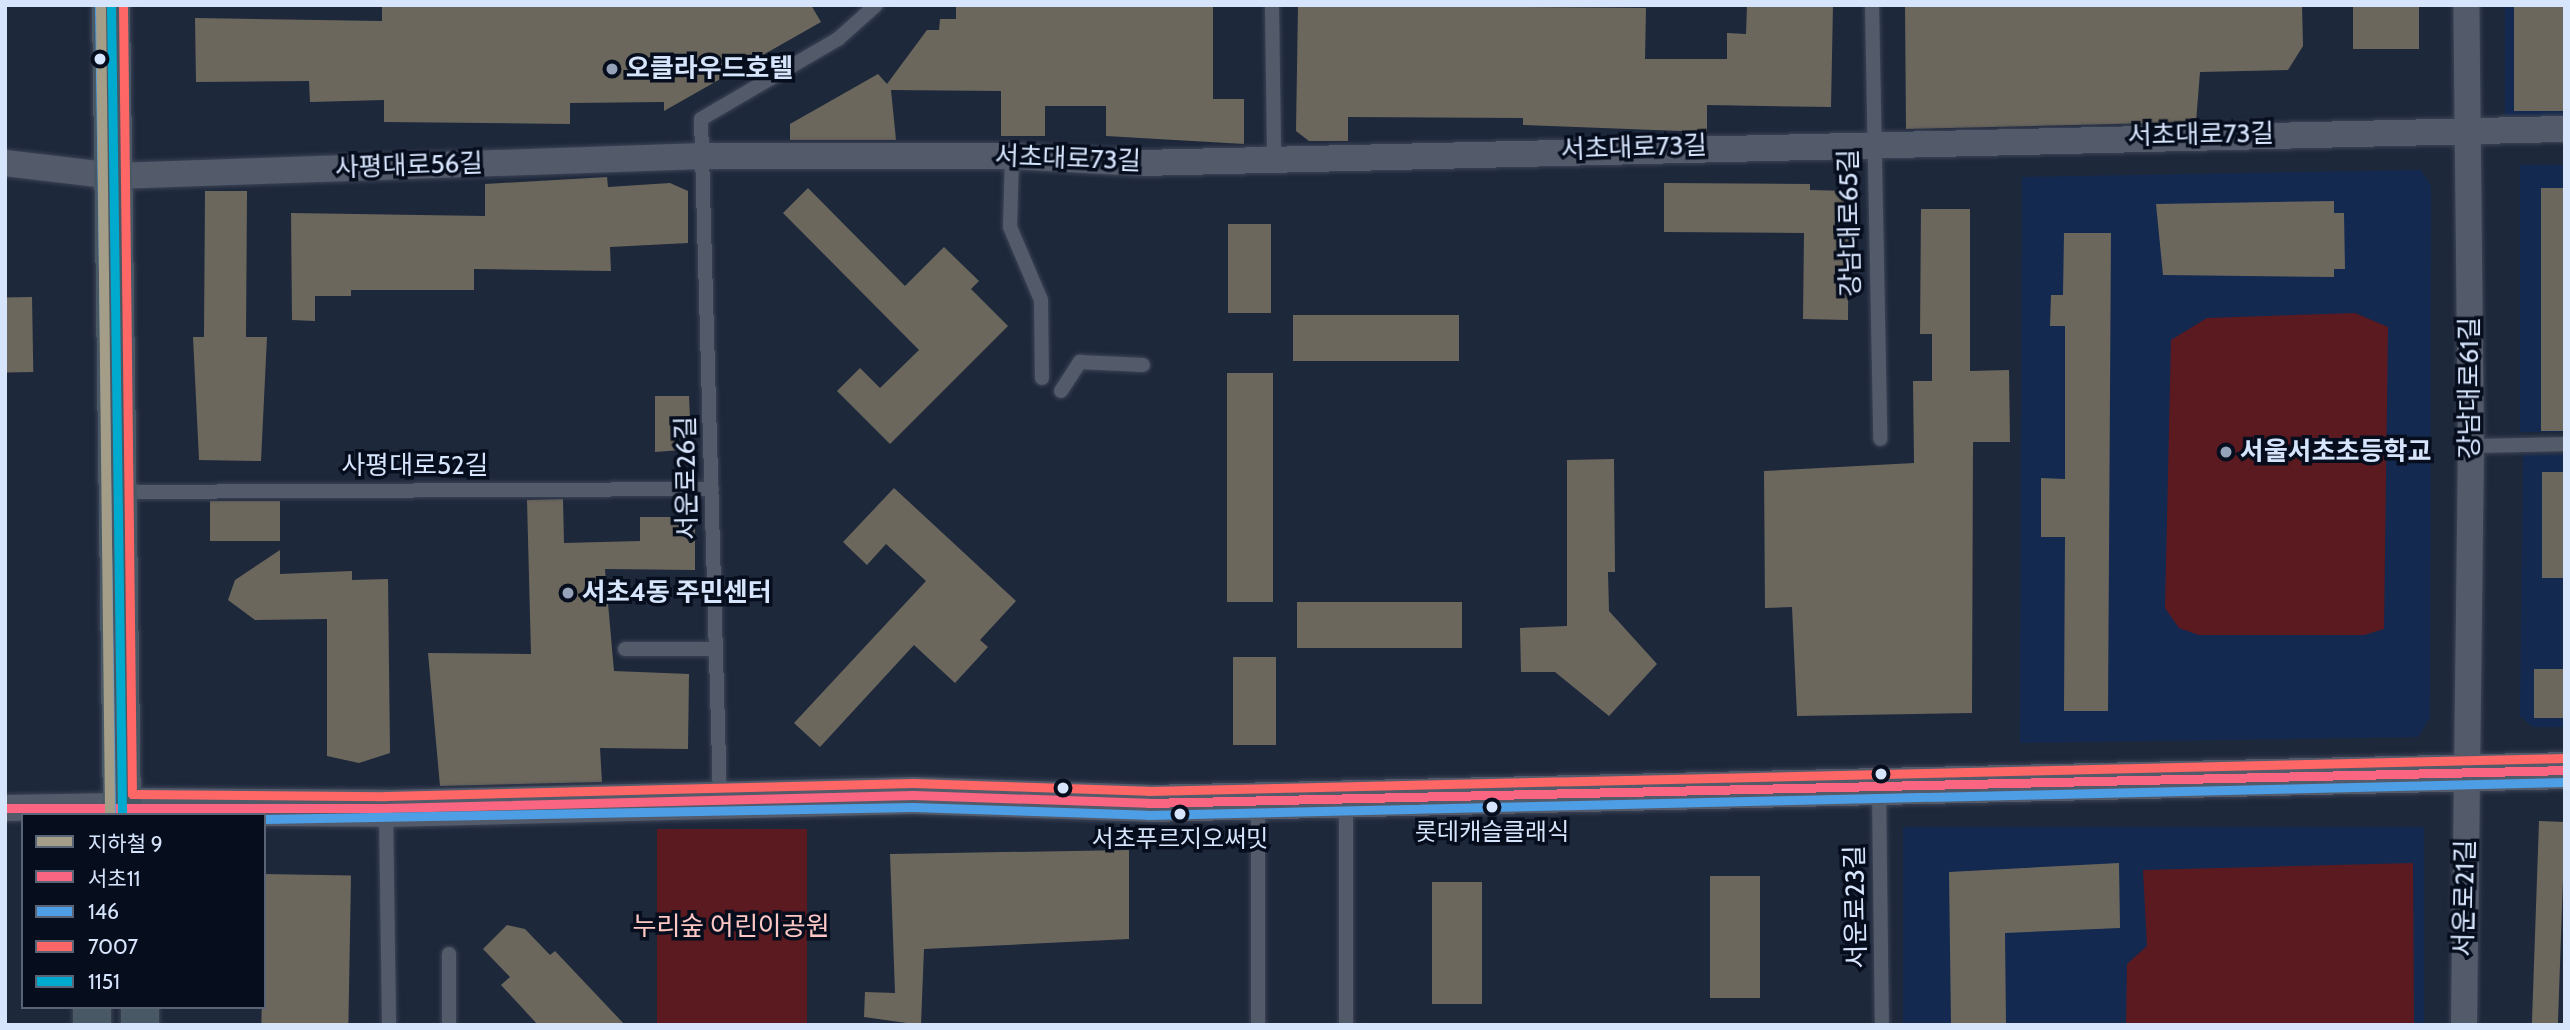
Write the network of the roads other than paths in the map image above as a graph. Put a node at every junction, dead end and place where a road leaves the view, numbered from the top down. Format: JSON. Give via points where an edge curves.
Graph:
{"nodes":[{"id":1,"x":111,"y":5,"type":"edge"},
{"id":2,"x":876,"y":5,"type":"edge"},
{"id":3,"x":1272,"y":5,"type":"edge"},
{"id":4,"x":1872,"y":5,"type":"edge"},
{"id":5,"x":2466,"y":5,"type":"edge"},
{"id":6,"x":2565,"y":129,"type":"edge"},
{"id":7,"x":2469,"y":131,"type":"junction"},
{"id":8,"x":1873,"y":141,"type":"junction"},
{"id":9,"x":704,"y":156,"type":"junction"},
{"id":10,"x":1012,"y":156,"type":"junction"},
{"id":11,"x":1274,"y":156,"type":"junction"},
{"id":12,"x":5,"y":163,"type":"edge"},
{"id":13,"x":114,"y":176,"type":"junction"},
{"id":14,"x":1143,"y":365,"type":"dead end"},
{"id":15,"x":1042,"y":378,"type":"dead end"},
{"id":16,"x":1061,"y":391,"type":"dead end"},
{"id":17,"x":1880,"y":439,"type":"dead end"},
{"id":18,"x":2565,"y":443,"type":"edge"},
{"id":19,"x":2471,"y":446,"type":"junction"},
{"id":20,"x":712,"y":489,"type":"junction"},
{"id":21,"x":118,"y":492,"type":"junction"},
{"id":22,"x":625,"y":649,"type":"dead end"},
{"id":23,"x":714,"y":649,"type":"junction"},
{"id":24,"x":2565,"y":770,"type":"edge"},
{"id":25,"x":2464,"y":771,"type":"junction"},
{"id":26,"x":1879,"y":788,"type":"junction"},
{"id":27,"x":720,"y":799,"type":"junction"},
{"id":28,"x":1346,"y":799,"type":"junction"},
{"id":29,"x":1258,"y":801,"type":"junction"},
{"id":30,"x":5,"y":808,"type":"edge"},
{"id":31,"x":386,"y":808,"type":"junction"},
{"id":32,"x":120,"y":812,"type":"edge"},
{"id":33,"x":449,"y":954,"type":"dead end"},
{"id":34,"x":388,"y":1025,"type":"edge"},
{"id":35,"x":449,"y":1025,"type":"edge"},
{"id":36,"x":1258,"y":1025,"type":"edge"},
{"id":37,"x":1346,"y":1025,"type":"edge"},
{"id":38,"x":1882,"y":1025,"type":"edge"},
{"id":39,"x":2464,"y":1025,"type":"edge"}],
"edges":[{"from":1,"to":13,"type":"main road"},
{"from":2,"to":9,"type":"lane","name":"서운로26길","via":[[829,44],[701,119]]},
{"from":3,"to":11,"type":"lane"},
{"from":4,"to":8,"type":"lane","name":"강남대로65길"},
{"from":5,"to":7,"type":"street","name":"강남대로61길"},
{"from":6,"to":7,"type":"street","name":"서초대로73길"},
{"from":7,"to":8,"type":"street","name":"서초대로73길"},
{"from":7,"to":19,"type":"street","name":"강남대로61길"},
{"from":8,"to":11,"type":"street","name":"서초대로73길"},
{"from":8,"to":17,"type":"lane","name":"강남대로65길"},
{"from":9,"to":10,"type":"street","name":"서초대로73길"},
{"from":9,"to":13,"type":"street","name":"사평대로56길"},
{"from":9,"to":20,"type":"lane","name":"서운로26길"},
{"from":10,"to":11,"type":"street","name":"서초대로73길","via":[[1141,163]]},
{"from":10,"to":15,"type":"lane","via":[[1010,227],[1041,300]]},
{"from":12,"to":13,"type":"street","name":"사평대로56길"},
{"from":13,"to":21,"type":"main road"},
{"from":14,"to":16,"type":"lane","via":[[1080,362]]},
{"from":18,"to":19,"type":"lane"},
{"from":19,"to":25,"type":"street","name":"강남대로61길"},
{"from":20,"to":21,"type":"lane","name":"사평대로52길"},
{"from":20,"to":23,"type":"lane","name":"서운로26길"},
{"from":21,"to":32,"type":"main road"},
{"from":22,"to":23,"type":"lane"},
{"from":23,"to":27,"type":"lane","name":"서운로26길"},
{"from":24,"to":25,"type":"street"},
{"from":25,"to":26,"type":"street"},
{"from":25,"to":39,"type":"street","name":"서운로21길"},
{"from":26,"to":28,"type":"street"},
{"from":26,"to":38,"type":"lane","name":"서운로23길"},
{"from":27,"to":29,"type":"street"},
{"from":27,"to":31,"type":"street"},
{"from":28,"to":29,"type":"street"},
{"from":28,"to":37,"type":"lane"},
{"from":29,"to":36,"type":"lane"},
{"from":30,"to":32,"type":"street"},
{"from":31,"to":32,"type":"street"},
{"from":31,"to":34,"type":"lane"},
{"from":33,"to":35,"type":"lane"}]}
